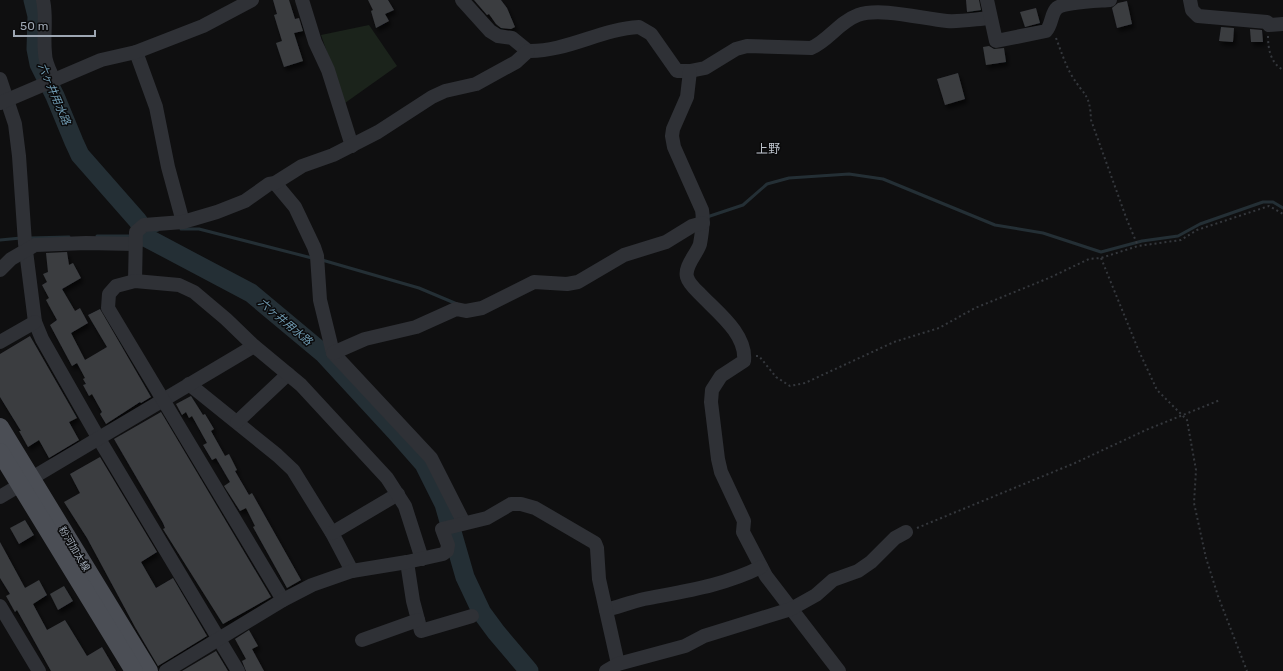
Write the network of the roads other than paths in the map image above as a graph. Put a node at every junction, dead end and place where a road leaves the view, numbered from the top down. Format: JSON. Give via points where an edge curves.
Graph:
{"nodes":[{"id":1,"x":43,"y":0,"type":"edge"},
{"id":2,"x":252,"y":0,"type":"edge"},
{"id":3,"x":302,"y":0,"type":"edge"},
{"id":4,"x":462,"y":0,"type":"edge"},
{"id":5,"x":987,"y":0,"type":"edge"},
{"id":6,"x":1110,"y":0,"type":"edge"},
{"id":7,"x":1190,"y":0,"type":"edge"},
{"id":8,"x":990,"y":18,"type":"junction"},
{"id":9,"x":1283,"y":24,"type":"edge"},
{"id":10,"x":528,"y":51,"type":"junction"},
{"id":11,"x":136,"y":52,"type":"junction"},
{"id":12,"x":690,"y":71,"type":"junction"},
{"id":13,"x":0,"y":79,"type":"edge"},
{"id":14,"x":50,"y":81,"type":"junction"},
{"id":15,"x":4,"y":101,"type":"edge"},
{"id":16,"x":352,"y":146,"type":"junction"},
{"id":17,"x":275,"y":183,"type":"junction"},
{"id":18,"x":703,"y":221,"type":"junction"},
{"id":19,"x":183,"y":222,"type":"junction"},
{"id":20,"x":138,"y":234,"type":"junction"},
{"id":21,"x":25,"y":241,"type":"junction"},
{"id":22,"x":0,"y":270,"type":"edge"},
{"id":23,"x":135,"y":281,"type":"junction"},
{"id":24,"x":35,"y":322,"type":"junction"},
{"id":25,"x":0,"y":342,"type":"edge"},
{"id":26,"x":254,"y":346,"type":"junction"},
{"id":27,"x":333,"y":353,"type":"junction"},
{"id":28,"x":288,"y":374,"type":"junction"},
{"id":29,"x":189,"y":384,"type":"junction"},
{"id":30,"x":163,"y":399,"type":"junction"},
{"id":31,"x":236,"y":422,"type":"junction"},
{"id":32,"x":0,"y":427,"type":"edge"},
{"id":33,"x":99,"y":439,"type":"junction"},
{"id":34,"x":0,"y":452,"type":"edge"},
{"id":35,"x":25,"y":482,"type":"junction"},
{"id":36,"x":398,"y":494,"type":"junction"},
{"id":37,"x":0,"y":497,"type":"edge"},
{"id":38,"x":456,"y":525,"type":"junction"},
{"id":39,"x":906,"y":532,"type":"road end"},
{"id":40,"x":332,"y":533,"type":"junction"},
{"id":41,"x":422,"y":559,"type":"junction"},
{"id":42,"x":407,"y":562,"type":"junction"},
{"id":43,"x":761,"y":566,"type":"junction"},
{"id":44,"x":352,"y":571,"type":"junction"},
{"id":45,"x":283,"y":600,"type":"junction"},
{"id":46,"x":0,"y":606,"type":"edge"},
{"id":47,"x":791,"y":609,"type":"junction"},
{"id":48,"x":606,"y":610,"type":"junction"},
{"id":49,"x":472,"y":616,"type":"dead end"},
{"id":50,"x":418,"y":620,"type":"junction"},
{"id":51,"x":220,"y":639,"type":"junction"},
{"id":52,"x":362,"y":640,"type":"dead end"},
{"id":53,"x":612,"y":668,"type":"edge"},
{"id":54,"x":39,"y":671,"type":"edge"},
{"id":55,"x":134,"y":671,"type":"edge"},
{"id":56,"x":149,"y":671,"type":"edge"},
{"id":57,"x":166,"y":671,"type":"edge"},
{"id":58,"x":238,"y":671,"type":"edge"},
{"id":59,"x":838,"y":671,"type":"edge"}],
"edges":[{"from":1,"to":14,"type":"street","via":[[46,10],[44,53]]},
{"from":2,"to":11,"type":"street","via":[[203,26]]},
{"from":3,"to":16,"type":"street"},
{"from":4,"to":10,"type":"street","via":[[490,32],[512,38]]},
{"from":5,"to":8,"type":"street"},
{"from":6,"to":8,"type":"street","via":[[1057,8],[1050,26],[1042,33],[996,41]]},
{"from":7,"to":9,"type":"street","via":[[1192,10],[1198,16],[1267,22],[1269,25]]},
{"from":8,"to":12,"type":"street","via":[[948,21],[905,14],[868,13],[858,15],[833,31],[819,45],[811,48],[747,46],[736,49],[705,68]]},
{"from":10,"to":12,"type":"street","via":[[553,49],[605,33],[639,27],[651,34],[677,71]]},
{"from":10,"to":16,"type":"street","via":[[516,62],[476,84],[445,91],[432,97]]},
{"from":11,"to":14,"type":"street","via":[[101,60]]},
{"from":11,"to":19,"type":"street","via":[[156,106],[168,167]]},
{"from":12,"to":18,"type":"street","via":[[687,98],[672,136],[674,147],[702,210]]},
{"from":13,"to":15,"type":"street"},
{"from":14,"to":15,"type":"street"},
{"from":15,"to":21,"type":"street","via":[[15,124],[20,156]]},
{"from":16,"to":17,"type":"street","via":[[302,166]]},
{"from":17,"to":19,"type":"street","via":[[269,184],[245,201]]},
{"from":17,"to":27,"type":"street","via":[[295,207],[317,260],[320,300]]},
{"from":18,"to":27,"type":"street","via":[[666,242],[624,255],[578,282],[534,282],[482,308],[466,311],[456,309],[416,327],[365,339]]},
{"from":18,"to":43,"type":"street","via":[[700,244],[687,269],[687,277],[692,286],[734,330],[743,347],[744,361],[715,383],[711,402],[721,472],[744,521],[743,532]]},
{"from":19,"to":20,"type":"street"},
{"from":20,"to":21,"type":"street","via":[[35,245]]},
{"from":20,"to":23,"type":"street"},
{"from":21,"to":22,"type":"street"},
{"from":21,"to":24,"type":"street"},
{"from":23,"to":26,"type":"street","via":[[179,285],[194,292]]},
{"from":23,"to":30,"type":"street","via":[[116,286],[109,294],[108,308]]},
{"from":24,"to":25,"type":"street"},
{"from":24,"to":33,"type":"street","via":[[42,339]]},
{"from":26,"to":28,"type":"street"},
{"from":26,"to":29,"type":"street"},
{"from":27,"to":38,"type":"street","via":[[431,458]]},
{"from":28,"to":31,"type":"street"},
{"from":28,"to":36,"type":"street","via":[[375,463]]},
{"from":29,"to":30,"type":"street"},
{"from":29,"to":31,"type":"street"},
{"from":30,"to":33,"type":"street"},
{"from":30,"to":45,"type":"street"},
{"from":31,"to":40,"type":"street","via":[[293,470]]},
{"from":32,"to":35,"type":"main road","name":"粉河加太線"},
{"from":33,"to":35,"type":"street"},
{"from":33,"to":51,"type":"street"},
{"from":34,"to":35,"type":"main road","name":"粉河加太線"},
{"from":35,"to":37,"type":"street"},
{"from":35,"to":55,"type":"main road","name":"粉河加太線"},
{"from":35,"to":56,"type":"main road","name":"粉河加太線"},
{"from":36,"to":40,"type":"street"},
{"from":36,"to":41,"type":"street","via":[[410,518]]},
{"from":38,"to":41,"type":"street","via":[[442,529],[448,545],[447,551]]},
{"from":38,"to":48,"type":"street","via":[[487,518],[511,504],[521,504],[535,508],[571,528],[595,543]]},
{"from":39,"to":47,"type":"street","via":[[895,538],[858,571],[833,580],[816,595]]},
{"from":40,"to":44,"type":"street"},
{"from":41,"to":42,"type":"street"},
{"from":42,"to":44,"type":"street"},
{"from":42,"to":50,"type":"street"},
{"from":43,"to":47,"type":"street"},
{"from":43,"to":48,"type":"street","via":[[738,578]]},
{"from":44,"to":45,"type":"street","via":[[312,585]]},
{"from":45,"to":51,"type":"street"},
{"from":46,"to":54,"type":"street"},
{"from":47,"to":53,"type":"street"},
{"from":47,"to":59,"type":"street"},
{"from":48,"to":53,"type":"street"},
{"from":49,"to":50,"type":"street","via":[[421,631]]},
{"from":50,"to":52,"type":"street"},
{"from":51,"to":57,"type":"street"},
{"from":51,"to":58,"type":"street"}]}
